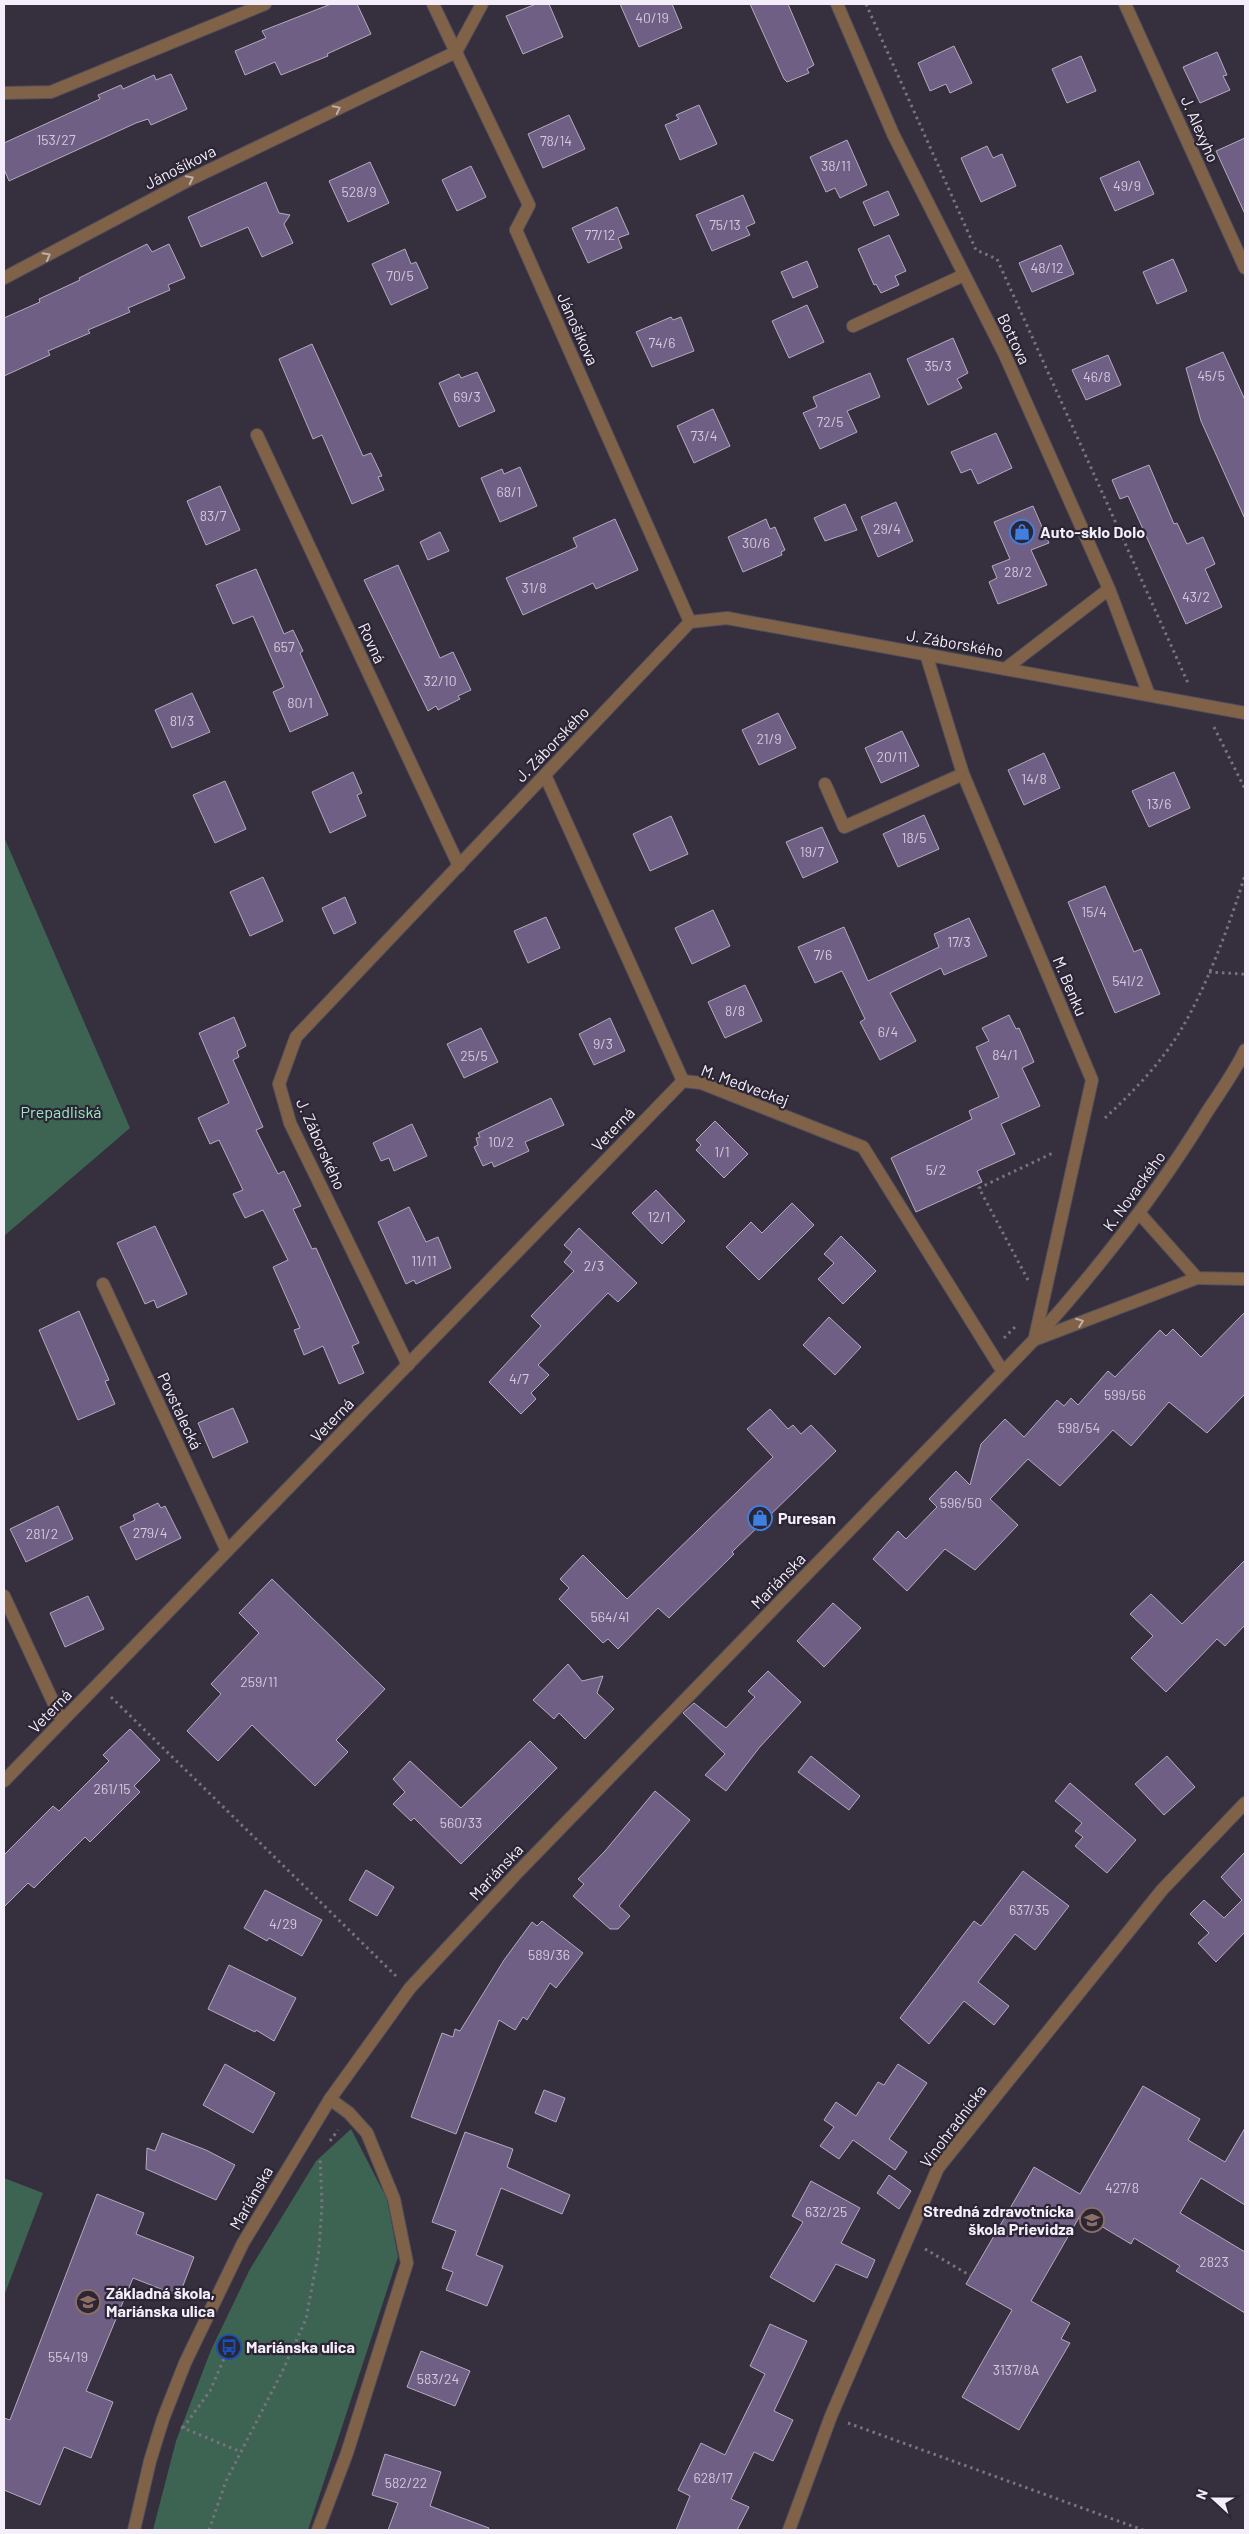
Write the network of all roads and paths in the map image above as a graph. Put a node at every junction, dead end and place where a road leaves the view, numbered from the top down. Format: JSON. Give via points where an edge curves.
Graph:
{"nodes":[{"id":1,"x":266,"y":4,"type":"edge"},
{"id":2,"x":433,"y":4,"type":"edge"},
{"id":3,"x":482,"y":4,"type":"edge"},
{"id":4,"x":837,"y":4,"type":"edge"},
{"id":5,"x":866,"y":4,"type":"edge"},
{"id":6,"x":1125,"y":4,"type":"edge"},
{"id":7,"x":456,"y":52,"type":"junction"},
{"id":8,"x":4,"y":93,"type":"edge"},
{"id":9,"x":1245,"y":268,"type":"edge"},
{"id":10,"x":964,"y":274,"type":"junction"},
{"id":11,"x":4,"y":278,"type":"edge"},
{"id":12,"x":853,"y":326,"type":"dead end"},
{"id":13,"x":257,"y":435,"type":"dead end"},
{"id":14,"x":1109,"y":589,"type":"junction"},
{"id":15,"x":690,"y":622,"type":"junction"},
{"id":16,"x":926,"y":654,"type":"junction"},
{"id":17,"x":1005,"y":669,"type":"junction"},
{"id":18,"x":1149,"y":695,"type":"junction"},
{"id":19,"x":1200,"y":704,"type":"junction"},
{"id":20,"x":1245,"y":713,"type":"edge"},
{"id":21,"x":963,"y":774,"type":"junction"},
{"id":22,"x":545,"y":775,"type":"junction"},
{"id":23,"x":825,"y":784,"type":"dead end"},
{"id":24,"x":1245,"y":789,"type":"edge"},
{"id":25,"x":459,"y":866,"type":"junction"},
{"id":26,"x":1245,"y":970,"type":"edge"},
{"id":27,"x":1209,"y":972,"type":"dead end"},
{"id":28,"x":1245,"y":1050,"type":"edge"},
{"id":29,"x":682,"y":1081,"type":"junction"},
{"id":30,"x":1140,"y":1214,"type":"junction"},
{"id":31,"x":1198,"y":1278,"type":"junction"},
{"id":32,"x":1245,"y":1279,"type":"edge"},
{"id":33,"x":103,"y":1284,"type":"dead end"},
{"id":34,"x":1034,"y":1340,"type":"junction"},
{"id":35,"x":408,"y":1364,"type":"junction"},
{"id":36,"x":1003,"y":1372,"type":"junction"},
{"id":37,"x":227,"y":1551,"type":"junction"},
{"id":38,"x":4,"y":1596,"type":"edge"},
{"id":39,"x":98,"y":1684,"type":"junction"},
{"id":40,"x":62,"y":1721,"type":"junction"},
{"id":41,"x":4,"y":1781,"type":"edge"},
{"id":42,"x":1245,"y":1802,"type":"edge"},
{"id":43,"x":410,"y":1988,"type":"junction"},
{"id":44,"x":330,"y":2099,"type":"junction"},
{"id":45,"x":350,"y":2112,"type":"junction"},
{"id":46,"x":329,"y":2143,"type":"dead end"},
{"id":47,"x":324,"y":2151,"type":"dead end"},
{"id":48,"x":931,"y":2252,"type":"dead end"},
{"id":49,"x":971,"y":2276,"type":"dead end"},
{"id":50,"x":229,"y":2347,"type":"dead end"},
{"id":51,"x":831,"y":2416,"type":"junction"},
{"id":52,"x":163,"y":2419,"type":"junction"},
{"id":53,"x":183,"y":2428,"type":"junction"},
{"id":54,"x":241,"y":2452,"type":"junction"},
{"id":55,"x":134,"y":2530,"type":"edge"},
{"id":56,"x":209,"y":2530,"type":"edge"},
{"id":57,"x":318,"y":2530,"type":"edge"},
{"id":58,"x":789,"y":2530,"type":"edge"},
{"id":59,"x":1143,"y":2530,"type":"edge"}],
"edges":[{"from":1,"to":8,"type":"street","via":[[51,92]]},
{"from":2,"to":7,"type":"street","name":"Jánošíkova"},
{"from":3,"to":7,"type":"street"},
{"from":4,"to":10,"type":"street","name":"Bottova","via":[[892,134]]},
{"from":5,"to":19,"type":"path","via":[[976,250],[997,259]]},
{"from":6,"to":9,"type":"street","name":"J. Alexyho"},
{"from":11,"to":7,"type":"street","name":"Jánošíkova","one_way":true,"via":[[189,180]]},
{"from":7,"to":15,"type":"street","name":"Jánošíkova","via":[[529,205],[516,230]]},
{"from":10,"to":12,"type":"street"},
{"from":10,"to":14,"type":"street","name":"Bottova","via":[[1004,354]]},
{"from":13,"to":25,"type":"street","name":"Rovná"},
{"from":14,"to":17,"type":"street"},
{"from":14,"to":18,"type":"street","name":"Bottova"},
{"from":15,"to":16,"type":"street","name":"J. Záborského","via":[[727,618]]},
{"from":15,"to":22,"type":"street","name":"J. Záborského"},
{"from":16,"to":17,"type":"street","name":"J. Záborského"},
{"from":16,"to":21,"type":"street","name":"M. Benku"},
{"from":17,"to":18,"type":"street","name":"J. Záborského"},
{"from":18,"to":19,"type":"street","name":"J. Záborského"},
{"from":19,"to":20,"type":"street","name":"J. Záborského"},
{"from":19,"to":24,"type":"path"},
{"from":21,"to":23,"type":"street","via":[[844,827]]},
{"from":21,"to":34,"type":"street","name":"M. Benku","via":[[1092,1080]]},
{"from":22,"to":25,"type":"street","name":"J. Záborského"},
{"from":22,"to":29,"type":"street","name":"M. Medveckej"},
{"from":25,"to":35,"type":"street","name":"J. Záborského","via":[[296,1037],[279,1084],[290,1123]]},
{"from":26,"to":27,"type":"path","via":[[1243,974]]},
{"from":28,"to":30,"type":"street","name":"K. Novackého"},
{"from":29,"to":35,"type":"street","name":"Veterná"},
{"from":29,"to":36,"type":"street","name":"M. Medveckej","via":[[702,1082],[863,1147]]},
{"from":30,"to":31,"type":"street"},
{"from":30,"to":34,"type":"street","name":"K. Novackého","via":[[1090,1278]]},
{"from":31,"to":32,"type":"street"},
{"from":34,"to":31,"type":"street","one_way":true},
{"from":33,"to":37,"type":"street","name":"Povstalecká"},
{"from":34,"to":36,"type":"street","name":"Mariánska"},
{"from":35,"to":37,"type":"street","name":"Veterná"},
{"from":36,"to":43,"type":"street","name":"Mariánska","via":[[516,1874]]},
{"from":37,"to":39,"type":"street","name":"Veterná"},
{"from":38,"to":40,"type":"street"},
{"from":39,"to":40,"type":"street","name":"Veterná"},
{"from":39,"to":43,"type":"path"},
{"from":40,"to":41,"type":"street","name":"Veterná"},
{"from":42,"to":51,"type":"street","name":"Vinohradnícka","via":[[1162,1890],[938,2168]]},
{"from":43,"to":44,"type":"street","name":"Mariánska"},
{"from":44,"to":45,"type":"street"},
{"from":44,"to":52,"type":"street","name":"Mariánska","via":[[243,2243],[185,2363]]},
{"from":45,"to":46,"type":"path"},
{"from":45,"to":57,"type":"street","via":[[366,2133],[394,2199],[407,2263],[348,2453]]},
{"from":47,"to":54,"type":"path","via":[[319,2158],[322,2204],[319,2250],[306,2319]]},
{"from":48,"to":49,"type":"path"},
{"from":50,"to":53,"type":"path","via":[[210,2391]]},
{"from":51,"to":58,"type":"street","name":"Vinohradnícka"},
{"from":51,"to":59,"type":"path"},
{"from":52,"to":53,"type":"path"},
{"from":52,"to":55,"type":"street","name":"Mariánska"},
{"from":53,"to":54,"type":"path"},
{"from":54,"to":56,"type":"path","via":[[226,2480]]}]}
